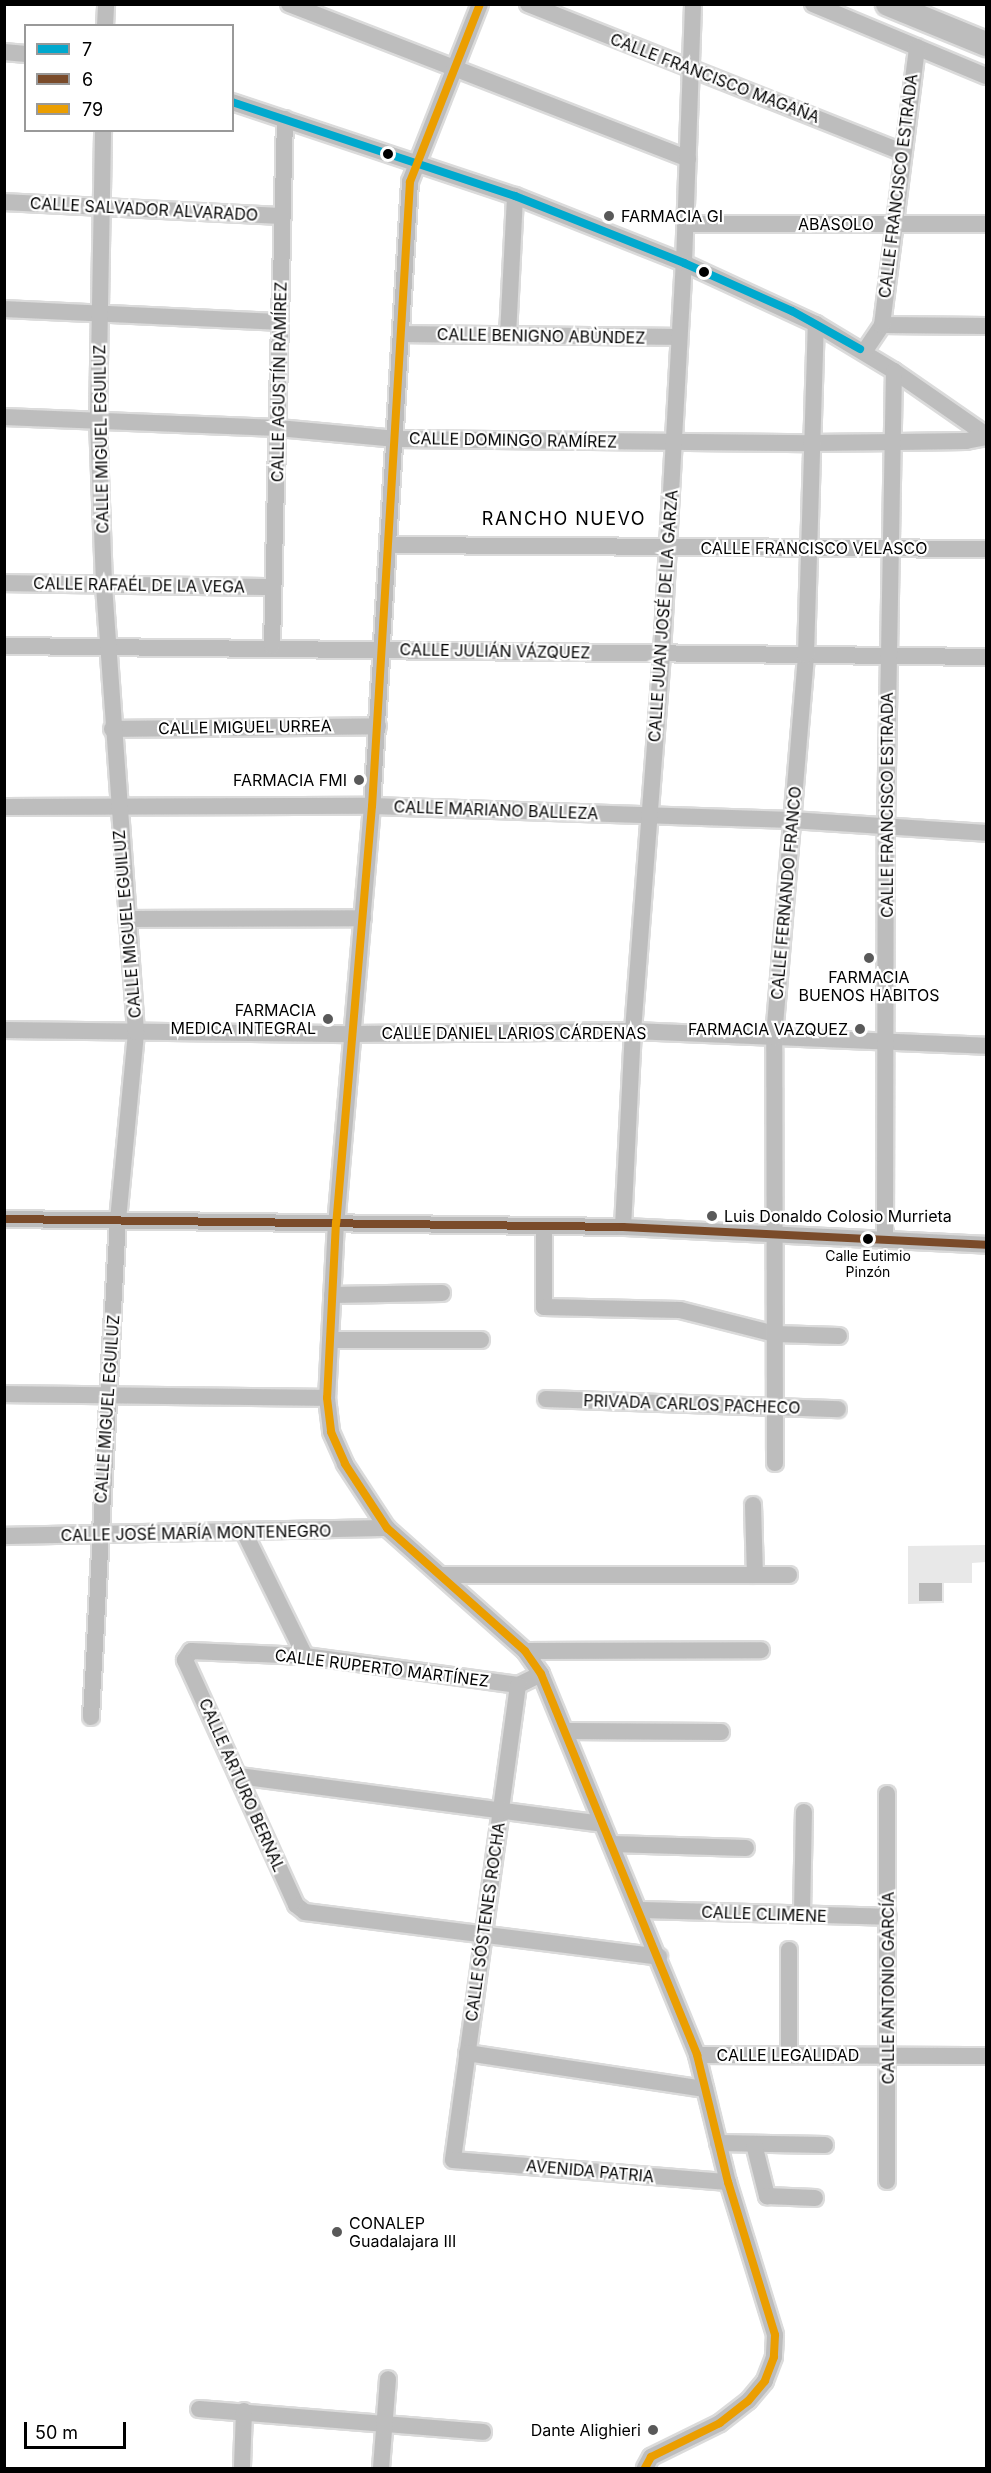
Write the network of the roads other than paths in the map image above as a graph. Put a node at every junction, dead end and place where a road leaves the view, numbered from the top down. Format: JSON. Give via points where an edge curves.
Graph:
{"nodes":[{"id":1,"x":106,"y":4,"type":"edge"},
{"id":2,"x":289,"y":4,"type":"edge"},
{"id":3,"x":480,"y":4,"type":"edge"},
{"id":4,"x":528,"y":4,"type":"edge"},
{"id":5,"x":693,"y":4,"type":"edge"},
{"id":6,"x":813,"y":4,"type":"edge"},
{"id":7,"x":888,"y":4,"type":"edge"},
{"id":8,"x":105,"y":24,"type":"edge"},
{"id":9,"x":987,"y":44,"type":"edge"},
{"id":10,"x":917,"y":47,"type":"junction"},
{"id":11,"x":4,"y":52,"type":"edge"},
{"id":12,"x":24,"y":54,"type":"edge"},
{"id":13,"x":454,"y":69,"type":"junction"},
{"id":14,"x":691,"y":69,"type":"junction"},
{"id":15,"x":987,"y":76,"type":"edge"},
{"id":16,"x":234,"y":103,"type":"edge"},
{"id":17,"x":285,"y":119,"type":"junction"},
{"id":18,"x":103,"y":132,"type":"edge"},
{"id":19,"x":902,"y":152,"type":"junction"},
{"id":20,"x":688,"y":159,"type":"junction"},
{"id":21,"x":417,"y":162,"type":"junction"},
{"id":22,"x":515,"y":196,"type":"junction"},
{"id":23,"x":4,"y":202,"type":"edge"},
{"id":24,"x":102,"y":208,"type":"junction"},
{"id":25,"x":283,"y":216,"type":"junction"},
{"id":26,"x":685,"y":224,"type":"junction"},
{"id":27,"x":894,"y":224,"type":"junction"},
{"id":28,"x":987,"y":224,"type":"edge"},
{"id":29,"x":684,"y":263,"type":"junction"},
{"id":30,"x":4,"y":309,"type":"edge"},
{"id":31,"x":100,"y":315,"type":"junction"},
{"id":32,"x":280,"y":322,"type":"junction"},
{"id":33,"x":816,"y":324,"type":"junction"},
{"id":34,"x":882,"y":325,"type":"junction"},
{"id":35,"x":987,"y":326,"type":"edge"},
{"id":36,"x":402,"y":334,"type":"junction"},
{"id":37,"x":508,"y":335,"type":"junction"},
{"id":38,"x":679,"y":337,"type":"junction"},
{"id":39,"x":864,"y":352,"type":"junction"},
{"id":40,"x":894,"y":371,"type":"junction"},
{"id":41,"x":4,"y":417,"type":"edge"},
{"id":42,"x":98,"y":421,"type":"junction"},
{"id":43,"x":278,"y":428,"type":"junction"},
{"id":44,"x":987,"y":436,"type":"edge"},
{"id":45,"x":396,"y":439,"type":"junction"},
{"id":46,"x":673,"y":442,"type":"junction"},
{"id":47,"x":811,"y":443,"type":"junction"},
{"id":48,"x":893,"y":443,"type":"junction"},
{"id":49,"x":390,"y":546,"type":"junction"},
{"id":50,"x":667,"y":548,"type":"junction"},
{"id":51,"x":810,"y":549,"type":"junction"},
{"id":52,"x":891,"y":549,"type":"junction"},
{"id":53,"x":987,"y":549,"type":"edge"},
{"id":54,"x":4,"y":583,"type":"edge"},
{"id":55,"x":104,"y":584,"type":"junction"},
{"id":56,"x":273,"y":587,"type":"junction"},
{"id":57,"x":4,"y":646,"type":"edge"},
{"id":58,"x":107,"y":646,"type":"junction"},
{"id":59,"x":272,"y":646,"type":"junction"},
{"id":60,"x":383,"y":650,"type":"junction"},
{"id":61,"x":662,"y":653,"type":"junction"},
{"id":62,"x":806,"y":655,"type":"junction"},
{"id":63,"x":888,"y":656,"type":"junction"},
{"id":64,"x":987,"y":657,"type":"edge"},
{"id":65,"x":378,"y":726,"type":"junction"},
{"id":66,"x":112,"y":729,"type":"junction"},
{"id":67,"x":372,"y":806,"type":"junction"},
{"id":68,"x":4,"y":807,"type":"edge"},
{"id":69,"x":118,"y":807,"type":"junction"},
{"id":70,"x":649,"y":815,"type":"junction"},
{"id":71,"x":792,"y":820,"type":"junction"},
{"id":72,"x":886,"y":827,"type":"junction"},
{"id":73,"x":987,"y":833,"type":"edge"},
{"id":74,"x":363,"y":918,"type":"junction"},
{"id":75,"x":127,"y":919,"type":"junction"},
{"id":76,"x":4,"y":1030,"type":"edge"},
{"id":77,"x":633,"y":1031,"type":"junction"},
{"id":78,"x":136,"y":1032,"type":"junction"},
{"id":79,"x":354,"y":1034,"type":"junction"},
{"id":80,"x":774,"y":1037,"type":"junction"},
{"id":81,"x":886,"y":1042,"type":"junction"},
{"id":82,"x":987,"y":1046,"type":"edge"},
{"id":83,"x":4,"y":1219,"type":"edge"},
{"id":84,"x":118,"y":1220,"type":"junction"},
{"id":85,"x":336,"y":1222,"type":"junction"},
{"id":86,"x":543,"y":1226,"type":"junction"},
{"id":87,"x":623,"y":1227,"type":"junction"},
{"id":88,"x":773,"y":1235,"type":"junction"},
{"id":89,"x":885,"y":1240,"type":"junction"},
{"id":90,"x":987,"y":1245,"type":"edge"},
{"id":91,"x":442,"y":1293,"type":"dead end"},
{"id":92,"x":332,"y":1294,"type":"junction"},
{"id":93,"x":775,"y":1334,"type":"junction"},
{"id":94,"x":839,"y":1336,"type":"dead end"},
{"id":95,"x":330,"y":1340,"type":"junction"},
{"id":96,"x":481,"y":1340,"type":"dead end"},
{"id":97,"x":4,"y":1394,"type":"edge"},
{"id":98,"x":108,"y":1395,"type":"junction"},
{"id":99,"x":327,"y":1398,"type":"junction"},
{"id":100,"x":546,"y":1400,"type":"dead end"},
{"id":101,"x":776,"y":1407,"type":"junction"},
{"id":102,"x":838,"y":1409,"type":"dead end"},
{"id":103,"x":775,"y":1464,"type":"dead end"},
{"id":104,"x":753,"y":1505,"type":"dead end"},
{"id":105,"x":387,"y":1528,"type":"junction"},
{"id":106,"x":244,"y":1532,"type":"junction"},
{"id":107,"x":99,"y":1535,"type":"junction"},
{"id":108,"x":4,"y":1536,"type":"edge"},
{"id":109,"x":440,"y":1575,"type":"junction"},
{"id":110,"x":755,"y":1575,"type":"junction"},
{"id":111,"x":789,"y":1575,"type":"dead end"},
{"id":112,"x":761,"y":1650,"type":"dead end"},
{"id":113,"x":525,"y":1651,"type":"junction"},
{"id":114,"x":186,"y":1654,"type":"joint"},
{"id":115,"x":305,"y":1656,"type":"junction"},
{"id":116,"x":541,"y":1674,"type":"junction"},
{"id":117,"x":518,"y":1685,"type":"junction"},
{"id":118,"x":92,"y":1717,"type":"dead end"},
{"id":119,"x":565,"y":1731,"type":"junction"},
{"id":120,"x":722,"y":1732,"type":"dead end"},
{"id":121,"x":239,"y":1776,"type":"junction"},
{"id":122,"x":887,"y":1794,"type":"dead end"},
{"id":123,"x":500,"y":1810,"type":"junction"},
{"id":124,"x":804,"y":1812,"type":"dead end"},
{"id":125,"x":603,"y":1824,"type":"junction"},
{"id":126,"x":611,"y":1844,"type":"junction"},
{"id":127,"x":746,"y":1848,"type":"dead end"},
{"id":128,"x":641,"y":1910,"type":"junction"},
{"id":129,"x":802,"y":1914,"type":"junction"},
{"id":130,"x":888,"y":1917,"type":"junction"},
{"id":131,"x":483,"y":1935,"type":"junction"},
{"id":132,"x":789,"y":1950,"type":"dead end"},
{"id":133,"x":659,"y":1957,"type":"junction"},
{"id":134,"x":467,"y":2053,"type":"junction"},
{"id":135,"x":697,"y":2055,"type":"junction"},
{"id":136,"x":789,"y":2055,"type":"junction"},
{"id":137,"x":887,"y":2056,"type":"junction"},
{"id":138,"x":987,"y":2056,"type":"edge"},
{"id":139,"x":705,"y":2089,"type":"junction"},
{"id":140,"x":718,"y":2143,"type":"junction"},
{"id":141,"x":754,"y":2144,"type":"junction"},
{"id":142,"x":825,"y":2145,"type":"dead end"},
{"id":143,"x":453,"y":2160,"type":"joint"},
{"id":144,"x":887,"y":2181,"type":"dead end"},
{"id":145,"x":728,"y":2182,"type":"junction"},
{"id":146,"x":815,"y":2198,"type":"dead end"},
{"id":147,"x":388,"y":2379,"type":"dead end"},
{"id":148,"x":198,"y":2409,"type":"dead end"},
{"id":149,"x":244,"y":2411,"type":"junction"},
{"id":150,"x":385,"y":2426,"type":"junction"},
{"id":151,"x":483,"y":2432,"type":"dead end"},
{"id":152,"x":242,"y":2466,"type":"dead end"},
{"id":153,"x":381,"y":2469,"type":"edge"},
{"id":154,"x":645,"y":2469,"type":"edge"}],
"edges":[{"from":1,"to":8,"type":"street"},
{"from":2,"to":13,"type":"street"},
{"from":3,"to":13,"type":"street"},
{"from":4,"to":14,"type":"street","name":"CALLE FRANCISCO MAGAÑA"},
{"from":5,"to":14,"type":"street","name":"CALLE JUAN JOSÉ DE LA GARZA"},
{"from":6,"to":10,"type":"street"},
{"from":7,"to":9,"type":"highway"},
{"from":10,"to":15,"type":"street"},
{"from":10,"to":19,"type":"street","name":"CALLE FRANCISCO ESTRADA"},
{"from":11,"to":12,"type":"street"},
{"from":13,"to":20,"type":"street"},
{"from":13,"to":21,"type":"street"},
{"from":14,"to":19,"type":"street","name":"CALLE FRANCISCO MAGAÑA"},
{"from":14,"to":20,"type":"street","name":"CALLE JUAN JOSÉ DE LA GARZA"},
{"from":16,"to":17,"type":"street"},
{"from":17,"to":21,"type":"street"},
{"from":17,"to":25,"type":"street","name":"CALLE AGUSTÍN RAMÍREZ"},
{"from":18,"to":24,"type":"street","name":"CALLE MIGUEL EGUILUZ"},
{"from":19,"to":27,"type":"street","name":"CALLE FRANCISCO ESTRADA"},
{"from":20,"to":26,"type":"street","name":"CALLE JUAN JOSÉ DE LA GARZA"},
{"from":21,"to":22,"type":"street"},
{"from":21,"to":36,"type":"street","via":[[410,182]]},
{"from":22,"to":29,"type":"street"},
{"from":22,"to":37,"type":"street"},
{"from":23,"to":24,"type":"street","name":"CALLE SALVADOR ALVARADO"},
{"from":24,"to":25,"type":"street","name":"CALLE SALVADOR ALVARADO"},
{"from":24,"to":31,"type":"street","name":"CALLE MIGUEL EGUILUZ"},
{"from":25,"to":32,"type":"street","name":"CALLE AGUSTÍN RAMÍREZ"},
{"from":26,"to":27,"type":"street","name":"ABASOLO"},
{"from":26,"to":29,"type":"street","name":"CALLE JUAN JOSÉ DE LA GARZA"},
{"from":27,"to":28,"type":"street","name":"ABASOLO"},
{"from":27,"to":34,"type":"street","name":"CALLE FRANCISCO ESTRADA"},
{"from":29,"to":33,"type":"street"},
{"from":29,"to":38,"type":"street","name":"CALLE JUAN JOSÉ DE LA GARZA"},
{"from":30,"to":31,"type":"street"},
{"from":31,"to":32,"type":"street"},
{"from":31,"to":42,"type":"street","name":"CALLE MIGUEL EGUILUZ"},
{"from":32,"to":43,"type":"street","name":"CALLE AGUSTÍN RAMÍREZ"},
{"from":33,"to":39,"type":"street"},
{"from":33,"to":47,"type":"street","name":"CALLE FERNANDO FRANCO"},
{"from":34,"to":35,"type":"street"},
{"from":34,"to":39,"type":"street"},
{"from":36,"to":37,"type":"street","name":"CALLE BENIGNO ABÙNDEZ"},
{"from":36,"to":45,"type":"street"},
{"from":37,"to":38,"type":"street","name":"CALLE BENIGNO ABÙNDEZ"},
{"from":38,"to":46,"type":"street","name":"CALLE JUAN JOSÉ DE LA GARZA"},
{"from":39,"to":40,"type":"street"},
{"from":40,"to":44,"type":"street"},
{"from":40,"to":48,"type":"street","name":"CALLE FRANCISCO ESTRADA"},
{"from":41,"to":42,"type":"street","name":"CALLE DOMINGO RAMÍREZ"},
{"from":42,"to":43,"type":"street","name":"CALLE DOMINGO RAMÍREZ"},
{"from":42,"to":55,"type":"street","name":"CALLE MIGUEL EGUILUZ"},
{"from":43,"to":45,"type":"street","name":"CALLE DOMINGO RAMÍREZ"},
{"from":43,"to":56,"type":"street","name":"CALLE AGUSTÍN RAMÍREZ"},
{"from":44,"to":48,"type":"street","name":"CALLE DOMINGO RAMÍREZ","via":[[966,441]]},
{"from":45,"to":46,"type":"street","name":"CALLE DOMINGO RAMÍREZ"},
{"from":45,"to":49,"type":"street"},
{"from":46,"to":47,"type":"street","name":"CALLE DOMINGO RAMÍREZ"},
{"from":46,"to":50,"type":"street","name":"CALLE JUAN JOSÉ DE LA GARZA"},
{"from":47,"to":48,"type":"street","name":"CALLE DOMINGO RAMÍREZ"},
{"from":47,"to":51,"type":"street","name":"CALLE FERNANDO FRANCO"},
{"from":48,"to":52,"type":"street","name":"CALLE FRANCISCO ESTRADA"},
{"from":49,"to":50,"type":"street","name":"CALLE FRANCISCO VELASCO"},
{"from":49,"to":60,"type":"street"},
{"from":50,"to":51,"type":"street","name":"CALLE FRANCISCO VELASCO"},
{"from":50,"to":61,"type":"street","name":"CALLE JUAN JOSÉ DE LA GARZA"},
{"from":51,"to":52,"type":"street","name":"CALLE FRANCISCO VELASCO"},
{"from":51,"to":62,"type":"street","name":"CALLE FERNANDO FRANCO"},
{"from":52,"to":53,"type":"street","name":"CALLE FRANCISCO VELASCO"},
{"from":52,"to":63,"type":"street","name":"CALLE FRANCISCO ESTRADA"},
{"from":54,"to":55,"type":"street","name":"CALLE RAFAÉL DE LA VEGA"},
{"from":55,"to":56,"type":"street","name":"CALLE RAFAÉL DE LA VEGA"},
{"from":55,"to":58,"type":"street","name":"CALLE MIGUEL EGUILUZ"},
{"from":56,"to":59,"type":"street","name":"CALLE AGUSTÍN RAMÍREZ"},
{"from":57,"to":58,"type":"street","name":"CALLE JULIÁN VÁZQUEZ"},
{"from":58,"to":59,"type":"street","name":"CALLE JULIÁN VÁZQUEZ"},
{"from":58,"to":66,"type":"street","name":"CALLE MIGUEL EGUILUZ"},
{"from":59,"to":60,"type":"street","name":"CALLE JULIÁN VÁZQUEZ"},
{"from":60,"to":61,"type":"street","name":"CALLE JULIÁN VÁZQUEZ"},
{"from":60,"to":65,"type":"street"},
{"from":61,"to":62,"type":"street","name":"CALLE JULIÁN VÁZQUEZ"},
{"from":61,"to":70,"type":"street","name":"CALLE JUAN JOSÉ DE LA GARZA"},
{"from":62,"to":63,"type":"street","name":"CALLE JULIÁN VÁZQUEZ"},
{"from":62,"to":71,"type":"street","name":"CALLE FERNANDO FRANCO"},
{"from":63,"to":64,"type":"street","name":"CALLE JULIÁN VÁZQUEZ"},
{"from":63,"to":72,"type":"street","name":"CALLE FRANCISCO ESTRADA"},
{"from":65,"to":66,"type":"street","name":"CALLE MIGUEL URREA"},
{"from":65,"to":67,"type":"street"},
{"from":66,"to":69,"type":"street","name":"CALLE MIGUEL EGUILUZ"},
{"from":67,"to":69,"type":"street","name":"CALLE MARIANO BALLEZA"},
{"from":67,"to":70,"type":"street","name":"CALLE MARIANO BALLEZA"},
{"from":67,"to":74,"type":"street"},
{"from":68,"to":69,"type":"street","name":"CALLE MARIANO BALLEZA"},
{"from":69,"to":75,"type":"street","name":"CALLE MIGUEL EGUILUZ"},
{"from":70,"to":71,"type":"street","name":"CALLE MARIANO BALLEZA"},
{"from":70,"to":77,"type":"street","name":"CALLE JUAN JOSÉ DE LA GARZA"},
{"from":71,"to":72,"type":"street","name":"CALLE MARIANO BALLEZA"},
{"from":71,"to":80,"type":"street","name":"CALLE FERNANDO FRANCO"},
{"from":72,"to":73,"type":"street","name":"CALLE MARIANO BALLEZA"},
{"from":72,"to":81,"type":"street","name":"CALLE FRANCISCO ESTRADA"},
{"from":74,"to":75,"type":"street"},
{"from":74,"to":79,"type":"street"},
{"from":75,"to":78,"type":"street","name":"CALLE MIGUEL EGUILUZ"},
{"from":76,"to":78,"type":"street","name":"CALLE DANIEL LARIOS CÁRDENAS"},
{"from":77,"to":79,"type":"street","name":"CALLE DANIEL LARIOS CÁRDENAS"},
{"from":77,"to":80,"type":"street","name":"CALLE DANIEL LARIOS CÁRDENAS"},
{"from":77,"to":87,"type":"street","name":"CALLE JUAN JOSÉ DE LA GARZA"},
{"from":78,"to":79,"type":"street","name":"CALLE DANIEL LARIOS CÁRDENAS"},
{"from":78,"to":84,"type":"street","name":"CALLE MIGUEL EGUILUZ"},
{"from":79,"to":85,"type":"street"},
{"from":80,"to":81,"type":"street","name":"CALLE DANIEL LARIOS CÁRDENAS"},
{"from":80,"to":88,"type":"street","name":"CALLE FERNANDO FRANCO"},
{"from":81,"to":82,"type":"street","name":"CALLE DANIEL LARIOS CÁRDENAS"},
{"from":81,"to":89,"type":"street","name":"CALLE FRANCISCO ESTRADA"},
{"from":83,"to":84,"type":"street"},
{"from":84,"to":85,"type":"street"},
{"from":84,"to":98,"type":"street","name":"CALLE MIGUEL EGUILUZ"},
{"from":85,"to":86,"type":"street"},
{"from":85,"to":92,"type":"street"},
{"from":86,"to":87,"type":"street"},
{"from":86,"to":93,"type":"street","via":[[544,1307],[680,1310]]},
{"from":87,"to":88,"type":"street"},
{"from":88,"to":89,"type":"street"},
{"from":88,"to":93,"type":"street","name":"CALLE FERNANDO FRANCO"},
{"from":89,"to":90,"type":"street"},
{"from":91,"to":92,"type":"street"},
{"from":92,"to":95,"type":"street"},
{"from":93,"to":94,"type":"street"},
{"from":93,"to":101,"type":"street","name":"CALLE FERNANDO FRANCO"},
{"from":95,"to":96,"type":"street"},
{"from":95,"to":99,"type":"street"},
{"from":97,"to":98,"type":"street"},
{"from":98,"to":99,"type":"street"},
{"from":98,"to":107,"type":"street","name":"CALLE MIGUEL EGUILUZ"},
{"from":99,"to":105,"type":"street","via":[[331,1432],[345,1464]]},
{"from":100,"to":101,"type":"street","name":"PRIVADA CARLOS PACHECO"},
{"from":101,"to":102,"type":"street","name":"PRIVADA CARLOS PACHECO"},
{"from":101,"to":103,"type":"street","name":"CALLE FERNANDO FRANCO"},
{"from":104,"to":110,"type":"street"},
{"from":105,"to":106,"type":"street","name":"CALLE JOSÉ MARÍA MONTENEGRO"},
{"from":105,"to":109,"type":"street"},
{"from":106,"to":107,"type":"street","name":"CALLE JOSÉ MARÍA MONTENEGRO"},
{"from":106,"to":115,"type":"street"},
{"from":107,"to":108,"type":"street","name":"CALLE JOSÉ MARÍA MONTENEGRO"},
{"from":107,"to":118,"type":"street","name":"CALLE MIGUEL EGUILUZ"},
{"from":109,"to":110,"type":"street"},
{"from":109,"to":113,"type":"street"},
{"from":110,"to":111,"type":"street"},
{"from":112,"to":113,"type":"street"},
{"from":113,"to":116,"type":"street"},
{"from":114,"to":115,"type":"street","name":"CALLE RUPERTO MARTÍNEZ"},
{"from":114,"to":121,"type":"street","name":"CALLE ARTURO BERNAL"},
{"from":115,"to":117,"type":"street","name":"CALLE RUPERTO MARTÍNEZ"},
{"from":116,"to":117,"type":"street"},
{"from":116,"to":119,"type":"street"},
{"from":117,"to":123,"type":"street","name":"CALLE SÓSTENES ROCHA"},
{"from":119,"to":120,"type":"street"},
{"from":119,"to":125,"type":"street"},
{"from":121,"to":123,"type":"street"},
{"from":121,"to":131,"type":"street","name":"CALLE ARTURO BERNAL","via":[[296,1905],[305,1912]]},
{"from":122,"to":130,"type":"street","name":"CALLE ANTONIO GARCÍA"},
{"from":123,"to":125,"type":"street"},
{"from":123,"to":131,"type":"street","name":"CALLE SÓSTENES ROCHA"},
{"from":124,"to":129,"type":"street"},
{"from":125,"to":126,"type":"street"},
{"from":126,"to":127,"type":"street"},
{"from":126,"to":128,"type":"street"},
{"from":128,"to":129,"type":"street","name":"CALLE CLIMENE"},
{"from":128,"to":133,"type":"street"},
{"from":129,"to":130,"type":"street","name":"CALLE CLIMENE"},
{"from":130,"to":137,"type":"street","name":"CALLE ANTONIO GARCÍA"},
{"from":131,"to":133,"type":"street"},
{"from":131,"to":134,"type":"street","name":"CALLE SÓSTENES ROCHA"},
{"from":132,"to":136,"type":"street"},
{"from":133,"to":135,"type":"street"},
{"from":134,"to":139,"type":"street"},
{"from":134,"to":143,"type":"street","name":"CALLE SÓSTENES ROCHA"},
{"from":135,"to":136,"type":"street","name":"CALLE LEGALIDAD"},
{"from":135,"to":139,"type":"street"},
{"from":136,"to":137,"type":"street","name":"CALLE LEGALIDAD"},
{"from":137,"to":138,"type":"street","name":"CALLE LEGALIDAD"},
{"from":137,"to":144,"type":"street","name":"CALLE ANTONIO GARCÍA"},
{"from":139,"to":140,"type":"street"},
{"from":140,"to":141,"type":"street"},
{"from":140,"to":145,"type":"street"},
{"from":141,"to":142,"type":"street"},
{"from":141,"to":146,"type":"street","via":[[762,2189],[767,2196]]},
{"from":143,"to":145,"type":"street","name":"AVENIDA PATRIA"},
{"from":145,"to":154,"type":"street","via":[[775,2335],[774,2357],[765,2380],[748,2401],[720,2423],[651,2457]]},
{"from":147,"to":150,"type":"street"},
{"from":148,"to":149,"type":"street"},
{"from":149,"to":150,"type":"street"},
{"from":149,"to":152,"type":"street"},
{"from":150,"to":151,"type":"street"},
{"from":150,"to":153,"type":"street"}]}
